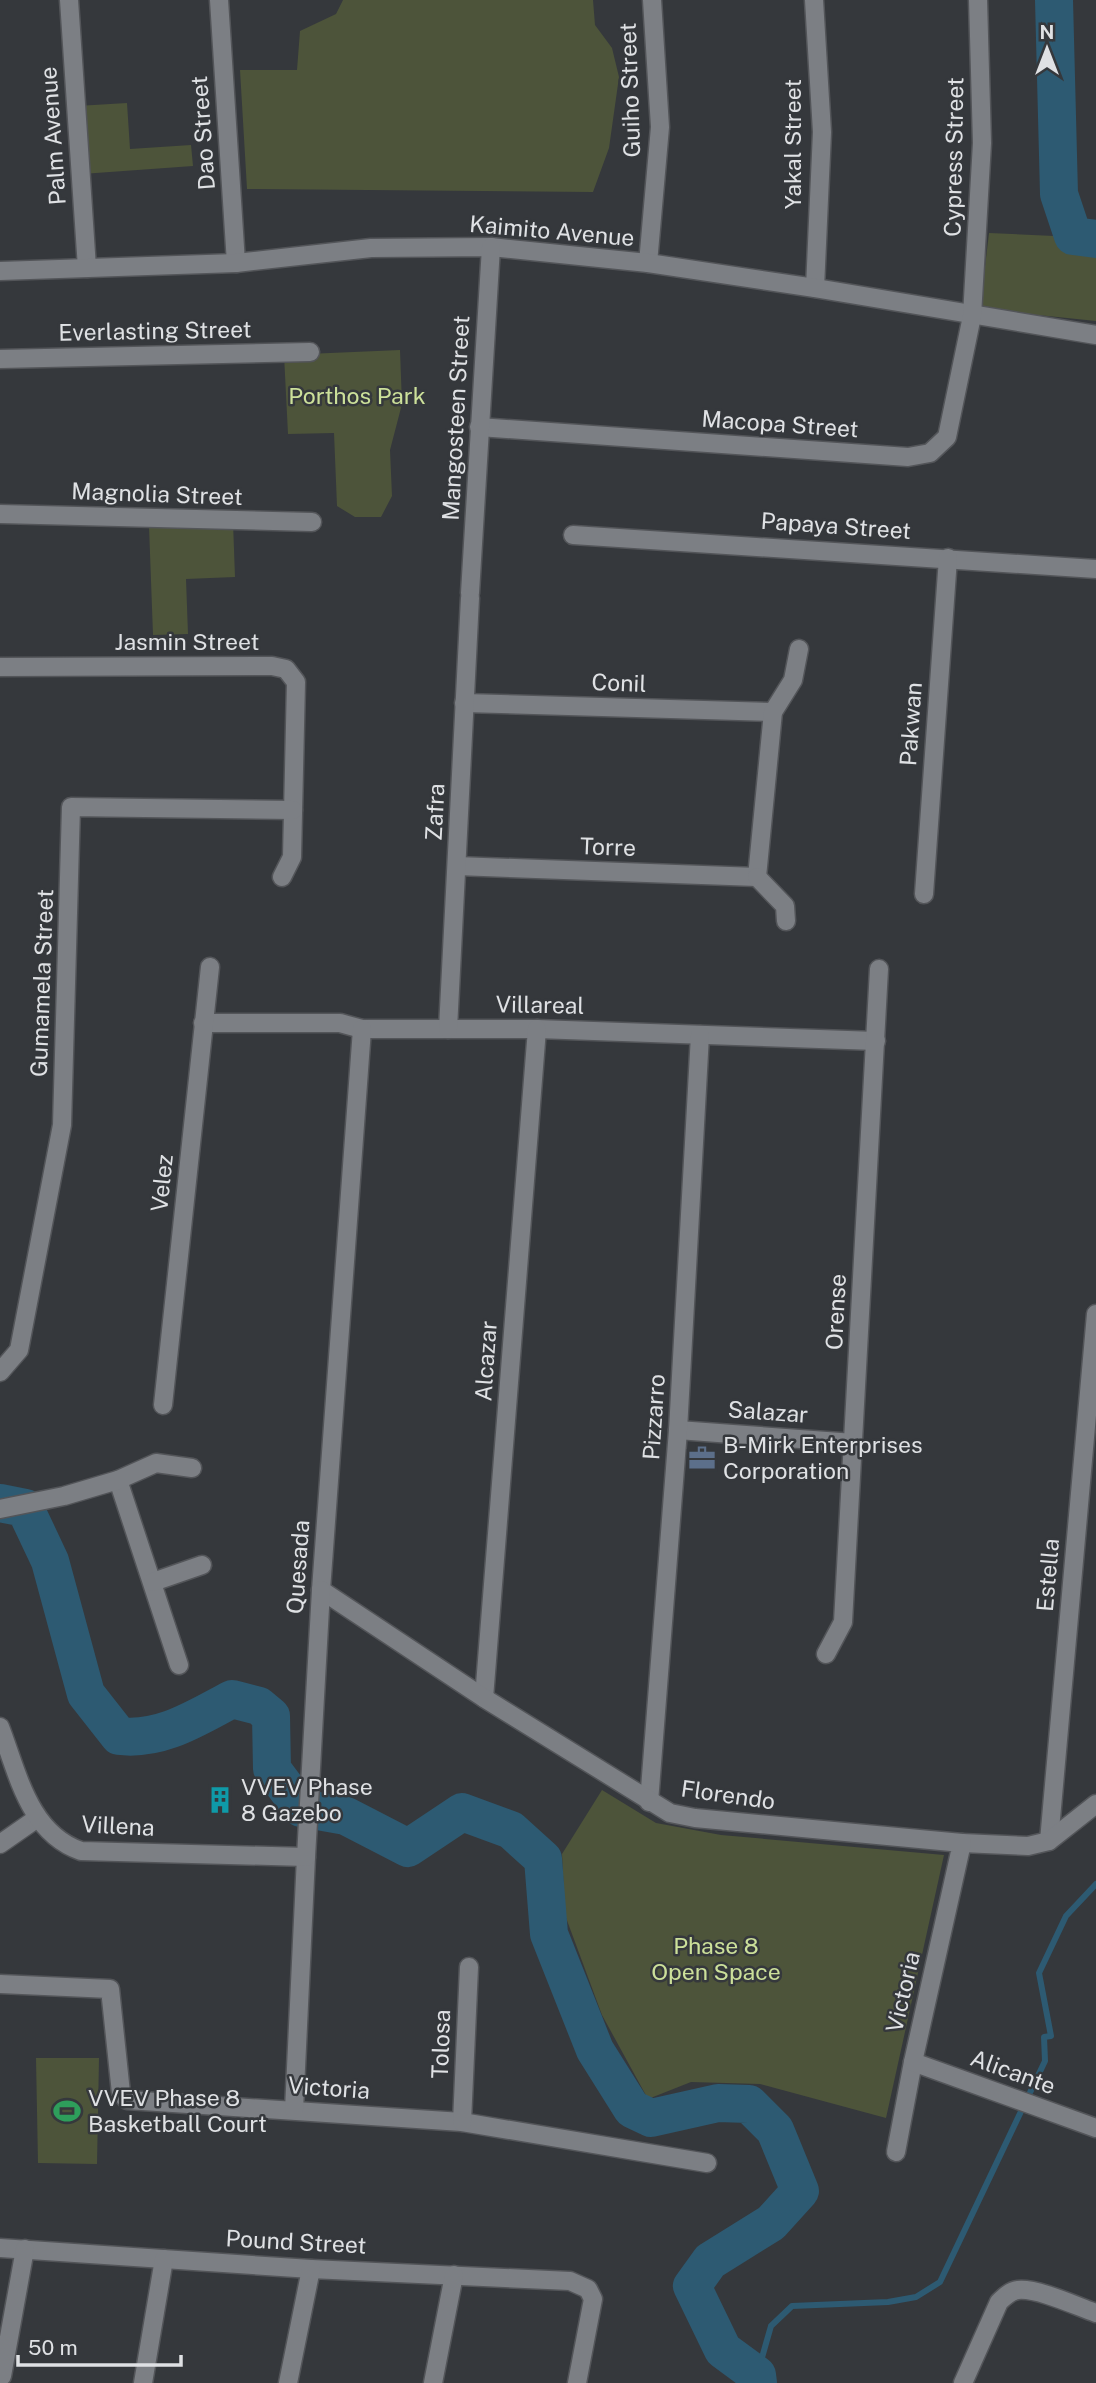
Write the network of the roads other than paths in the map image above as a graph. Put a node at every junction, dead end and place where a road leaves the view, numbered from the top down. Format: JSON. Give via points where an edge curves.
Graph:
{"nodes":[{"id":1,"x":69,"y":0,"type":"edge"},
{"id":2,"x":219,"y":0,"type":"edge"},
{"id":3,"x":652,"y":0,"type":"edge"},
{"id":4,"x":814,"y":0,"type":"edge"},
{"id":5,"x":978,"y":0,"type":"edge"},
{"id":6,"x":491,"y":247,"type":"junction"},
{"id":7,"x":236,"y":263,"type":"junction"},
{"id":8,"x":648,"y":263,"type":"junction"},
{"id":9,"x":87,"y":268,"type":"junction"},
{"id":10,"x":0,"y":271,"type":"edge"},
{"id":11,"x":815,"y":288,"type":"junction"},
{"id":12,"x":972,"y":316,"type":"junction"},
{"id":13,"x":1096,"y":335,"type":"edge"},
{"id":14,"x":310,"y":352,"type":"dead end"},
{"id":15,"x":0,"y":359,"type":"edge"},
{"id":16,"x":479,"y":427,"type":"junction"},
{"id":17,"x":0,"y":514,"type":"edge"},
{"id":18,"x":312,"y":522,"type":"dead end"},
{"id":19,"x":573,"y":535,"type":"dead end"},
{"id":20,"x":947,"y":558,"type":"junction"},
{"id":21,"x":1096,"y":569,"type":"edge"},
{"id":22,"x":470,"y":595,"type":"joint"},
{"id":23,"x":799,"y":649,"type":"dead end"},
{"id":24,"x":0,"y":667,"type":"edge"},
{"id":25,"x":464,"y":703,"type":"junction"},
{"id":26,"x":773,"y":712,"type":"junction"},
{"id":27,"x":293,"y":810,"type":"junction"},
{"id":28,"x":457,"y":866,"type":"junction"},
{"id":29,"x":282,"y":877,"type":"dead end"},
{"id":30,"x":757,"y":877,"type":"junction"},
{"id":31,"x":924,"y":894,"type":"dead end"},
{"id":32,"x":786,"y":921,"type":"dead end"},
{"id":33,"x":209,"y":967,"type":"dead end"},
{"id":34,"x":879,"y":969,"type":"dead end"},
{"id":35,"x":203,"y":1023,"type":"junction"},
{"id":36,"x":362,"y":1029,"type":"junction"},
{"id":37,"x":449,"y":1029,"type":"junction"},
{"id":38,"x":537,"y":1029,"type":"junction"},
{"id":39,"x":701,"y":1035,"type":"junction"},
{"id":40,"x":876,"y":1041,"type":"junction"},
{"id":41,"x":1096,"y":1314,"type":"edge"},
{"id":42,"x":0,"y":1372,"type":"edge"},
{"id":43,"x":163,"y":1405,"type":"dead end"},
{"id":44,"x":678,"y":1430,"type":"junction"},
{"id":45,"x":854,"y":1443,"type":"junction"},
{"id":46,"x":192,"y":1468,"type":"dead end"},
{"id":47,"x":118,"y":1480,"type":"junction"},
{"id":48,"x":0,"y":1510,"type":"edge"},
{"id":49,"x":202,"y":1565,"type":"dead end"},
{"id":50,"x":153,"y":1582,"type":"junction"},
{"id":51,"x":321,"y":1590,"type":"junction"},
{"id":52,"x":826,"y":1654,"type":"dead end"},
{"id":53,"x":178,"y":1665,"type":"dead end"},
{"id":54,"x":484,"y":1698,"type":"junction"},
{"id":55,"x":0,"y":1727,"type":"edge"},
{"id":56,"x":649,"y":1802,"type":"junction"},
{"id":57,"x":1096,"y":1804,"type":"edge"},
{"id":58,"x":36,"y":1819,"type":"junction"},
{"id":59,"x":1049,"y":1840,"type":"junction"},
{"id":60,"x":962,"y":1843,"type":"junction"},
{"id":61,"x":0,"y":1844,"type":"edge"},
{"id":62,"x":306,"y":1857,"type":"junction"},
{"id":63,"x":468,"y":1967,"type":"dead end"},
{"id":64,"x":0,"y":1984,"type":"edge"},
{"id":65,"x":913,"y":2062,"type":"junction"},
{"id":66,"x":294,"y":2110,"type":"junction"},
{"id":67,"x":462,"y":2122,"type":"junction"},
{"id":68,"x":1096,"y":2128,"type":"edge"},
{"id":69,"x":896,"y":2152,"type":"dead end"},
{"id":70,"x":707,"y":2163,"type":"dead end"},
{"id":71,"x":0,"y":2248,"type":"edge"},
{"id":72,"x":25,"y":2249,"type":"junction"},
{"id":73,"x":164,"y":2259,"type":"junction"},
{"id":74,"x":311,"y":2269,"type":"junction"},
{"id":75,"x":454,"y":2275,"type":"junction"},
{"id":76,"x":1096,"y":2313,"type":"edge"},
{"id":77,"x":2,"y":2376,"type":"dead end"},
{"id":78,"x":143,"y":2383,"type":"edge"},
{"id":79,"x":288,"y":2383,"type":"edge"},
{"id":80,"x":433,"y":2383,"type":"edge"},
{"id":81,"x":577,"y":2383,"type":"edge"},
{"id":82,"x":963,"y":2383,"type":"edge"}],
"edges":[{"from":1,"to":9,"type":"street","name":"Palm Avenue"},
{"from":2,"to":7,"type":"street","name":"Dao Street"},
{"from":3,"to":8,"type":"street","name":"Guiho Street","via":[[660,127]]},
{"from":4,"to":11,"type":"street","name":"Yakal Street","via":[[822,132]]},
{"from":5,"to":12,"type":"street","name":"Cypress Street","via":[[982,143]]},
{"from":6,"to":7,"type":"street","name":"Kaimito Avenue","via":[[371,248]]},
{"from":6,"to":8,"type":"street","name":"Kaimito Avenue"},
{"from":6,"to":16,"type":"street","name":"Mangosteen Street"},
{"from":7,"to":9,"type":"street","name":"Kaimito Avenue"},
{"from":8,"to":11,"type":"street","name":"Kaimito Avenue"},
{"from":9,"to":10,"type":"street","name":"Kaimito Avenue"},
{"from":11,"to":12,"type":"street","name":"Kaimito Avenue"},
{"from":12,"to":13,"type":"street","name":"Kaimito Avenue"},
{"from":12,"to":16,"type":"street","name":"Macopa Street","via":[[947,437],[930,453],[908,457]]},
{"from":14,"to":15,"type":"street","name":"Everlasting Street"},
{"from":16,"to":22,"type":"street","name":"Mangosteen Street"},
{"from":17,"to":18,"type":"street","name":"Magnolia Street"},
{"from":19,"to":20,"type":"street","name":"Papaya Street"},
{"from":20,"to":21,"type":"street","name":"Papaya Street"},
{"from":20,"to":31,"type":"street","name":"Pakwan"},
{"from":22,"to":25,"type":"street","name":"Zafra"},
{"from":23,"to":26,"type":"street","via":[[793,680]]},
{"from":24,"to":27,"type":"street","name":"Jasmin Street","via":[[286,669],[296,682]]},
{"from":25,"to":26,"type":"street","name":"Conil"},
{"from":25,"to":28,"type":"street","name":"Zafra"},
{"from":26,"to":30,"type":"street"},
{"from":27,"to":29,"type":"street","name":"Jasmin Street","via":[[292,857]]},
{"from":27,"to":42,"type":"street","name":"Gumamela Street","via":[[71,807],[62,1125],[19,1350]]},
{"from":28,"to":30,"type":"street","name":"Torre"},
{"from":28,"to":37,"type":"street","name":"Zafra"},
{"from":30,"to":32,"type":"street","via":[[785,906]]},
{"from":33,"to":35,"type":"street","name":"Velez"},
{"from":34,"to":40,"type":"street","name":"Orense"},
{"from":35,"to":36,"type":"street","name":"Villareal","via":[[340,1023]]},
{"from":35,"to":43,"type":"street","name":"Velez"},
{"from":36,"to":37,"type":"street","name":"Villareal"},
{"from":36,"to":51,"type":"street","name":"Quesada"},
{"from":37,"to":38,"type":"street","name":"Villareal"},
{"from":38,"to":39,"type":"street","name":"Villareal"},
{"from":38,"to":54,"type":"street","name":"Alcazar"},
{"from":39,"to":40,"type":"street","name":"Villareal"},
{"from":39,"to":44,"type":"street","name":"Pizzarro"},
{"from":40,"to":45,"type":"street","name":"Orense"},
{"from":41,"to":59,"type":"street","name":"Estella"},
{"from":44,"to":45,"type":"street","name":"Salazar"},
{"from":44,"to":56,"type":"street","name":"Pizzarro"},
{"from":45,"to":52,"type":"street","name":"Orense","via":[[843,1622]]},
{"from":46,"to":47,"type":"street","via":[[156,1463]]},
{"from":47,"to":48,"type":"street"},
{"from":47,"to":50,"type":"street"},
{"from":49,"to":50,"type":"street"},
{"from":50,"to":53,"type":"street"},
{"from":51,"to":54,"type":"street","name":"Florendo"},
{"from":51,"to":62,"type":"street","name":"Quesada"},
{"from":54,"to":56,"type":"street","name":"Florendo"},
{"from":55,"to":58,"type":"street","name":"Villena"},
{"from":56,"to":60,"type":"street","name":"Florendo","via":[[695,1818]]},
{"from":57,"to":59,"type":"street","name":"Florendo"},
{"from":58,"to":61,"type":"street"},
{"from":58,"to":62,"type":"street","name":"Villena","via":[[68,1847],[80,1851]]},
{"from":59,"to":60,"type":"street","name":"Florendo","via":[[1028,1846]]},
{"from":60,"to":65,"type":"street","name":"Victoria"},
{"from":62,"to":66,"type":"street","name":"Quesada"},
{"from":63,"to":67,"type":"street","name":"Tolosa"},
{"from":64,"to":66,"type":"street","name":"Victoria","via":[[110,1989],[121,2093],[127,2100]]},
{"from":65,"to":68,"type":"street","name":"Alicante"},
{"from":65,"to":69,"type":"street","name":"Victoria"},
{"from":66,"to":67,"type":"street","name":"Victoria"},
{"from":67,"to":70,"type":"street","name":"Victoria"},
{"from":71,"to":72,"type":"street","name":"Pound Street"},
{"from":72,"to":73,"type":"street","name":"Pound Street"},
{"from":72,"to":77,"type":"street"},
{"from":73,"to":74,"type":"street","name":"Pound Street"},
{"from":73,"to":78,"type":"street"},
{"from":74,"to":75,"type":"street","name":"Pound Street"},
{"from":74,"to":79,"type":"street"},
{"from":75,"to":80,"type":"street"},
{"from":75,"to":81,"type":"street","name":"Pound Street","via":[[570,2281],[588,2289],[593,2299]]},
{"from":76,"to":82,"type":"street","via":[[1018,2290],[999,2302]]}]}
